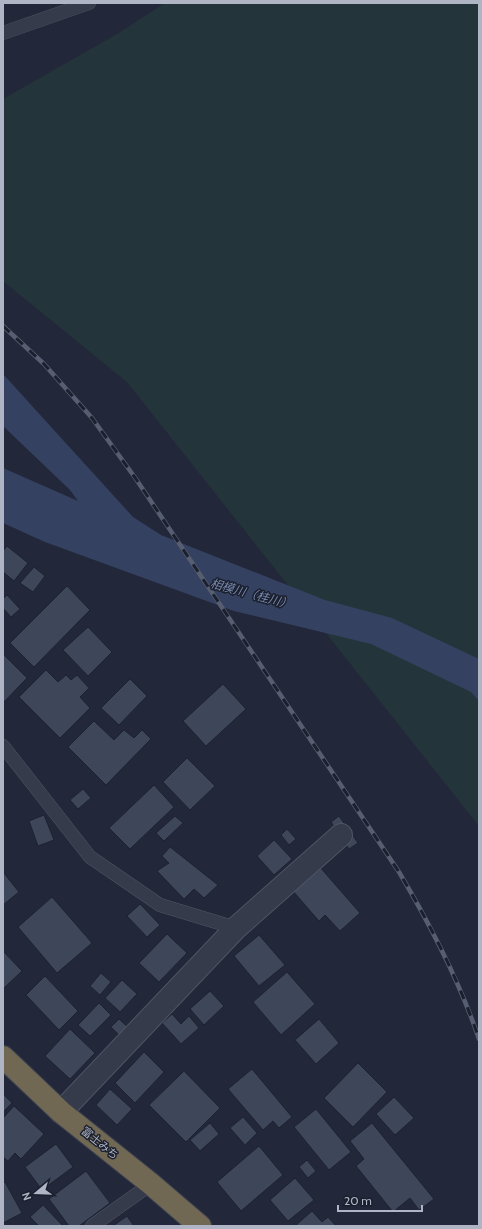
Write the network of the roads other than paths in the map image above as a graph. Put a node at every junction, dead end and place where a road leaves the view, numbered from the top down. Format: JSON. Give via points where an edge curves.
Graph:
{"nodes":[{"id":1,"x":89,"y":3,"type":"edge"},
{"id":2,"x":3,"y":33,"type":"edge"},
{"id":3,"x":3,"y":746,"type":"edge"},
{"id":4,"x":341,"y":835,"type":"dead end"},
{"id":5,"x":236,"y":928,"type":"junction"},
{"id":6,"x":3,"y":1057,"type":"edge"},
{"id":7,"x":61,"y":1112,"type":"junction"},
{"id":8,"x":151,"y":1184,"type":"junction"},
{"id":9,"x":92,"y":1226,"type":"edge"},
{"id":10,"x":200,"y":1226,"type":"edge"}],
"edges":[{"from":1,"to":2,"type":"lane"},
{"from":3,"to":5,"type":"lane","via":[[90,857],[160,905]]},
{"from":4,"to":5,"type":"street"},
{"from":5,"to":7,"type":"street"},
{"from":6,"to":7,"type":"highway","name":"富士みち"},
{"from":7,"to":8,"type":"highway","name":"富士みち"},
{"from":8,"to":9,"type":"lane"},
{"from":8,"to":10,"type":"highway","name":"富士みち"}]}
